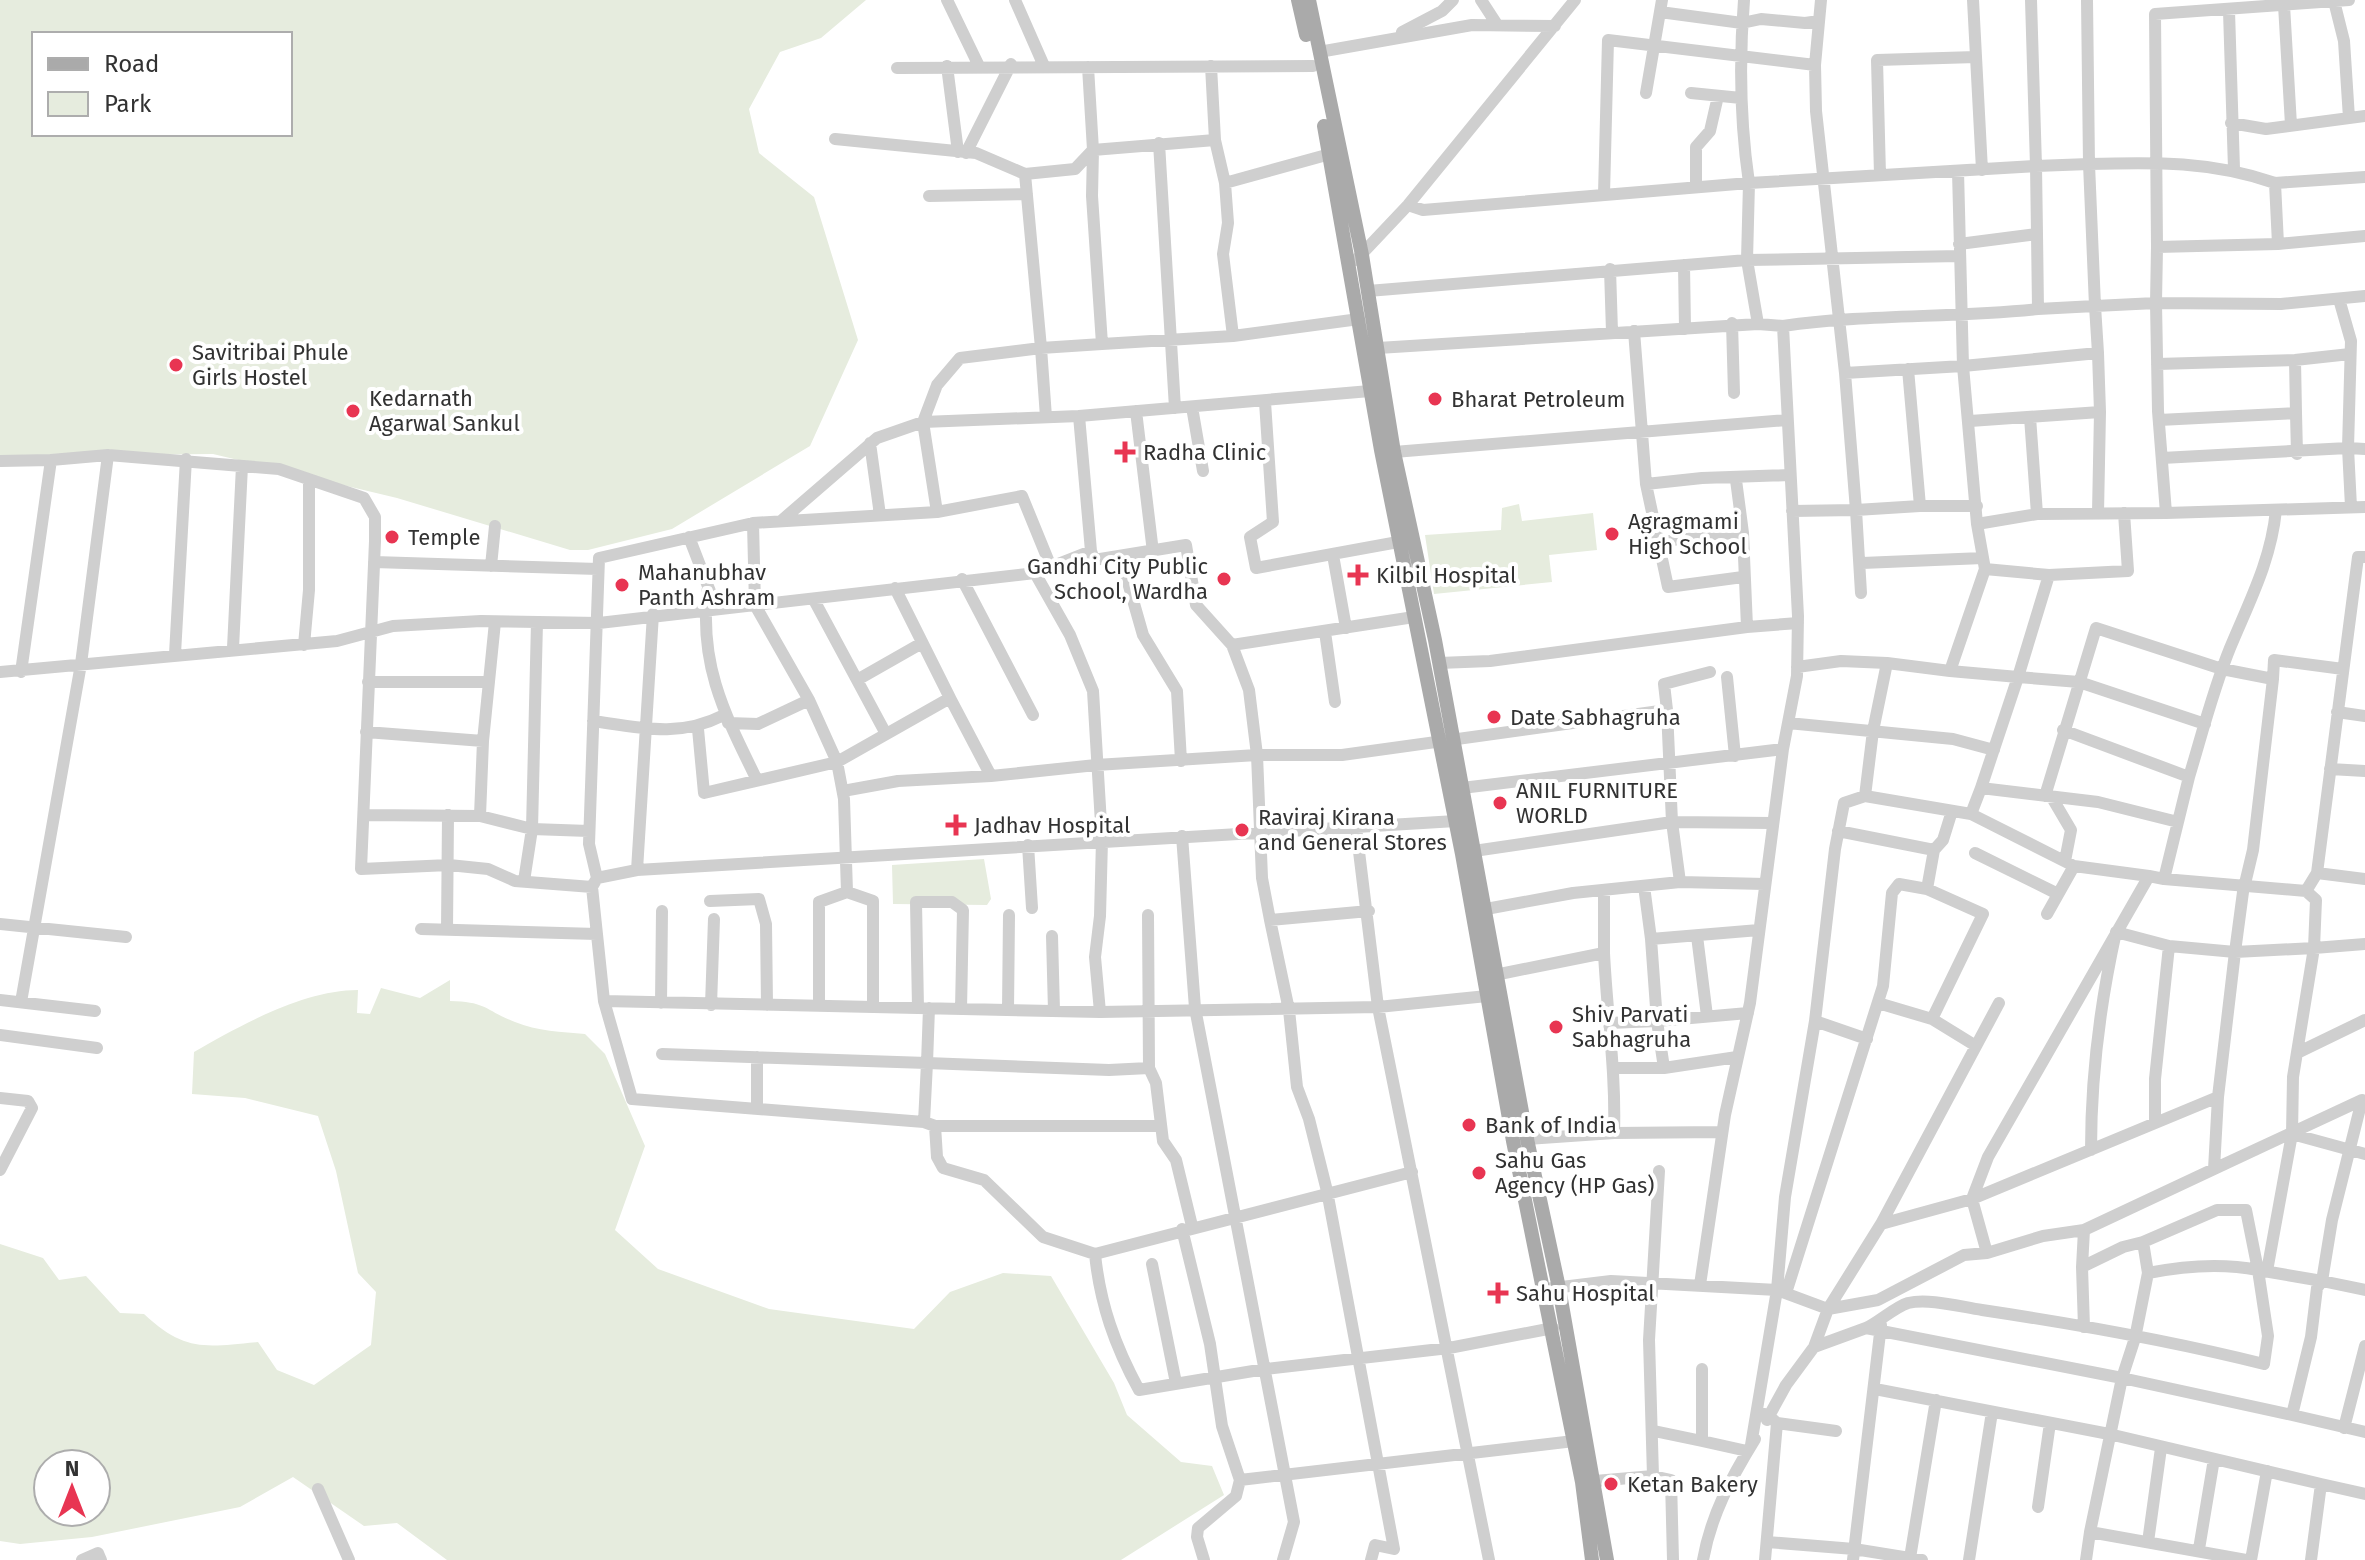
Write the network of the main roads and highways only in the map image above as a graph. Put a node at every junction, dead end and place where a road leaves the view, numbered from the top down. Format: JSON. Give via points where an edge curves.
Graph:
{"nodes":[{"id":1,"x":1298,"y":0,"type":"edge"},
{"id":2,"x":1309,"y":0,"type":"edge"},
{"id":3,"x":1316,"y":59,"type":"junction"},
{"id":4,"x":1356,"y":260,"type":"junction"},
{"id":5,"x":1447,"y":743,"type":"junction"},
{"id":6,"x":1490,"y":976,"type":"junction"},
{"id":7,"x":1552,"y":1288,"type":"junction"},
{"id":8,"x":1592,"y":1560,"type":"edge"},
{"id":9,"x":1607,"y":1560,"type":"edge"}],
"edges":[{"from":1,"to":3,"type":"main road"},
{"from":2,"to":3,"type":"main road"},
{"from":3,"to":4,"type":"main road"},
{"from":3,"to":4,"type":"main road","via":[[1330,154]]},
{"from":4,"to":5,"type":"main road","via":[[1359,319],[1398,542]]},
{"from":4,"to":5,"type":"main road","via":[[1368,291],[1394,452],[1439,663]]},
{"from":5,"to":6,"type":"main road","via":[[1456,821]]},
{"from":5,"to":6,"type":"main road","via":[[1462,788],[1486,909]]},
{"from":6,"to":7,"type":"main road","via":[[1527,1139]]},
{"from":6,"to":7,"type":"main road","via":[[1487,996],[1513,1141]]},
{"from":7,"to":8,"type":"main road","via":[[1553,1328]]},
{"from":7,"to":9,"type":"main road"}]}
